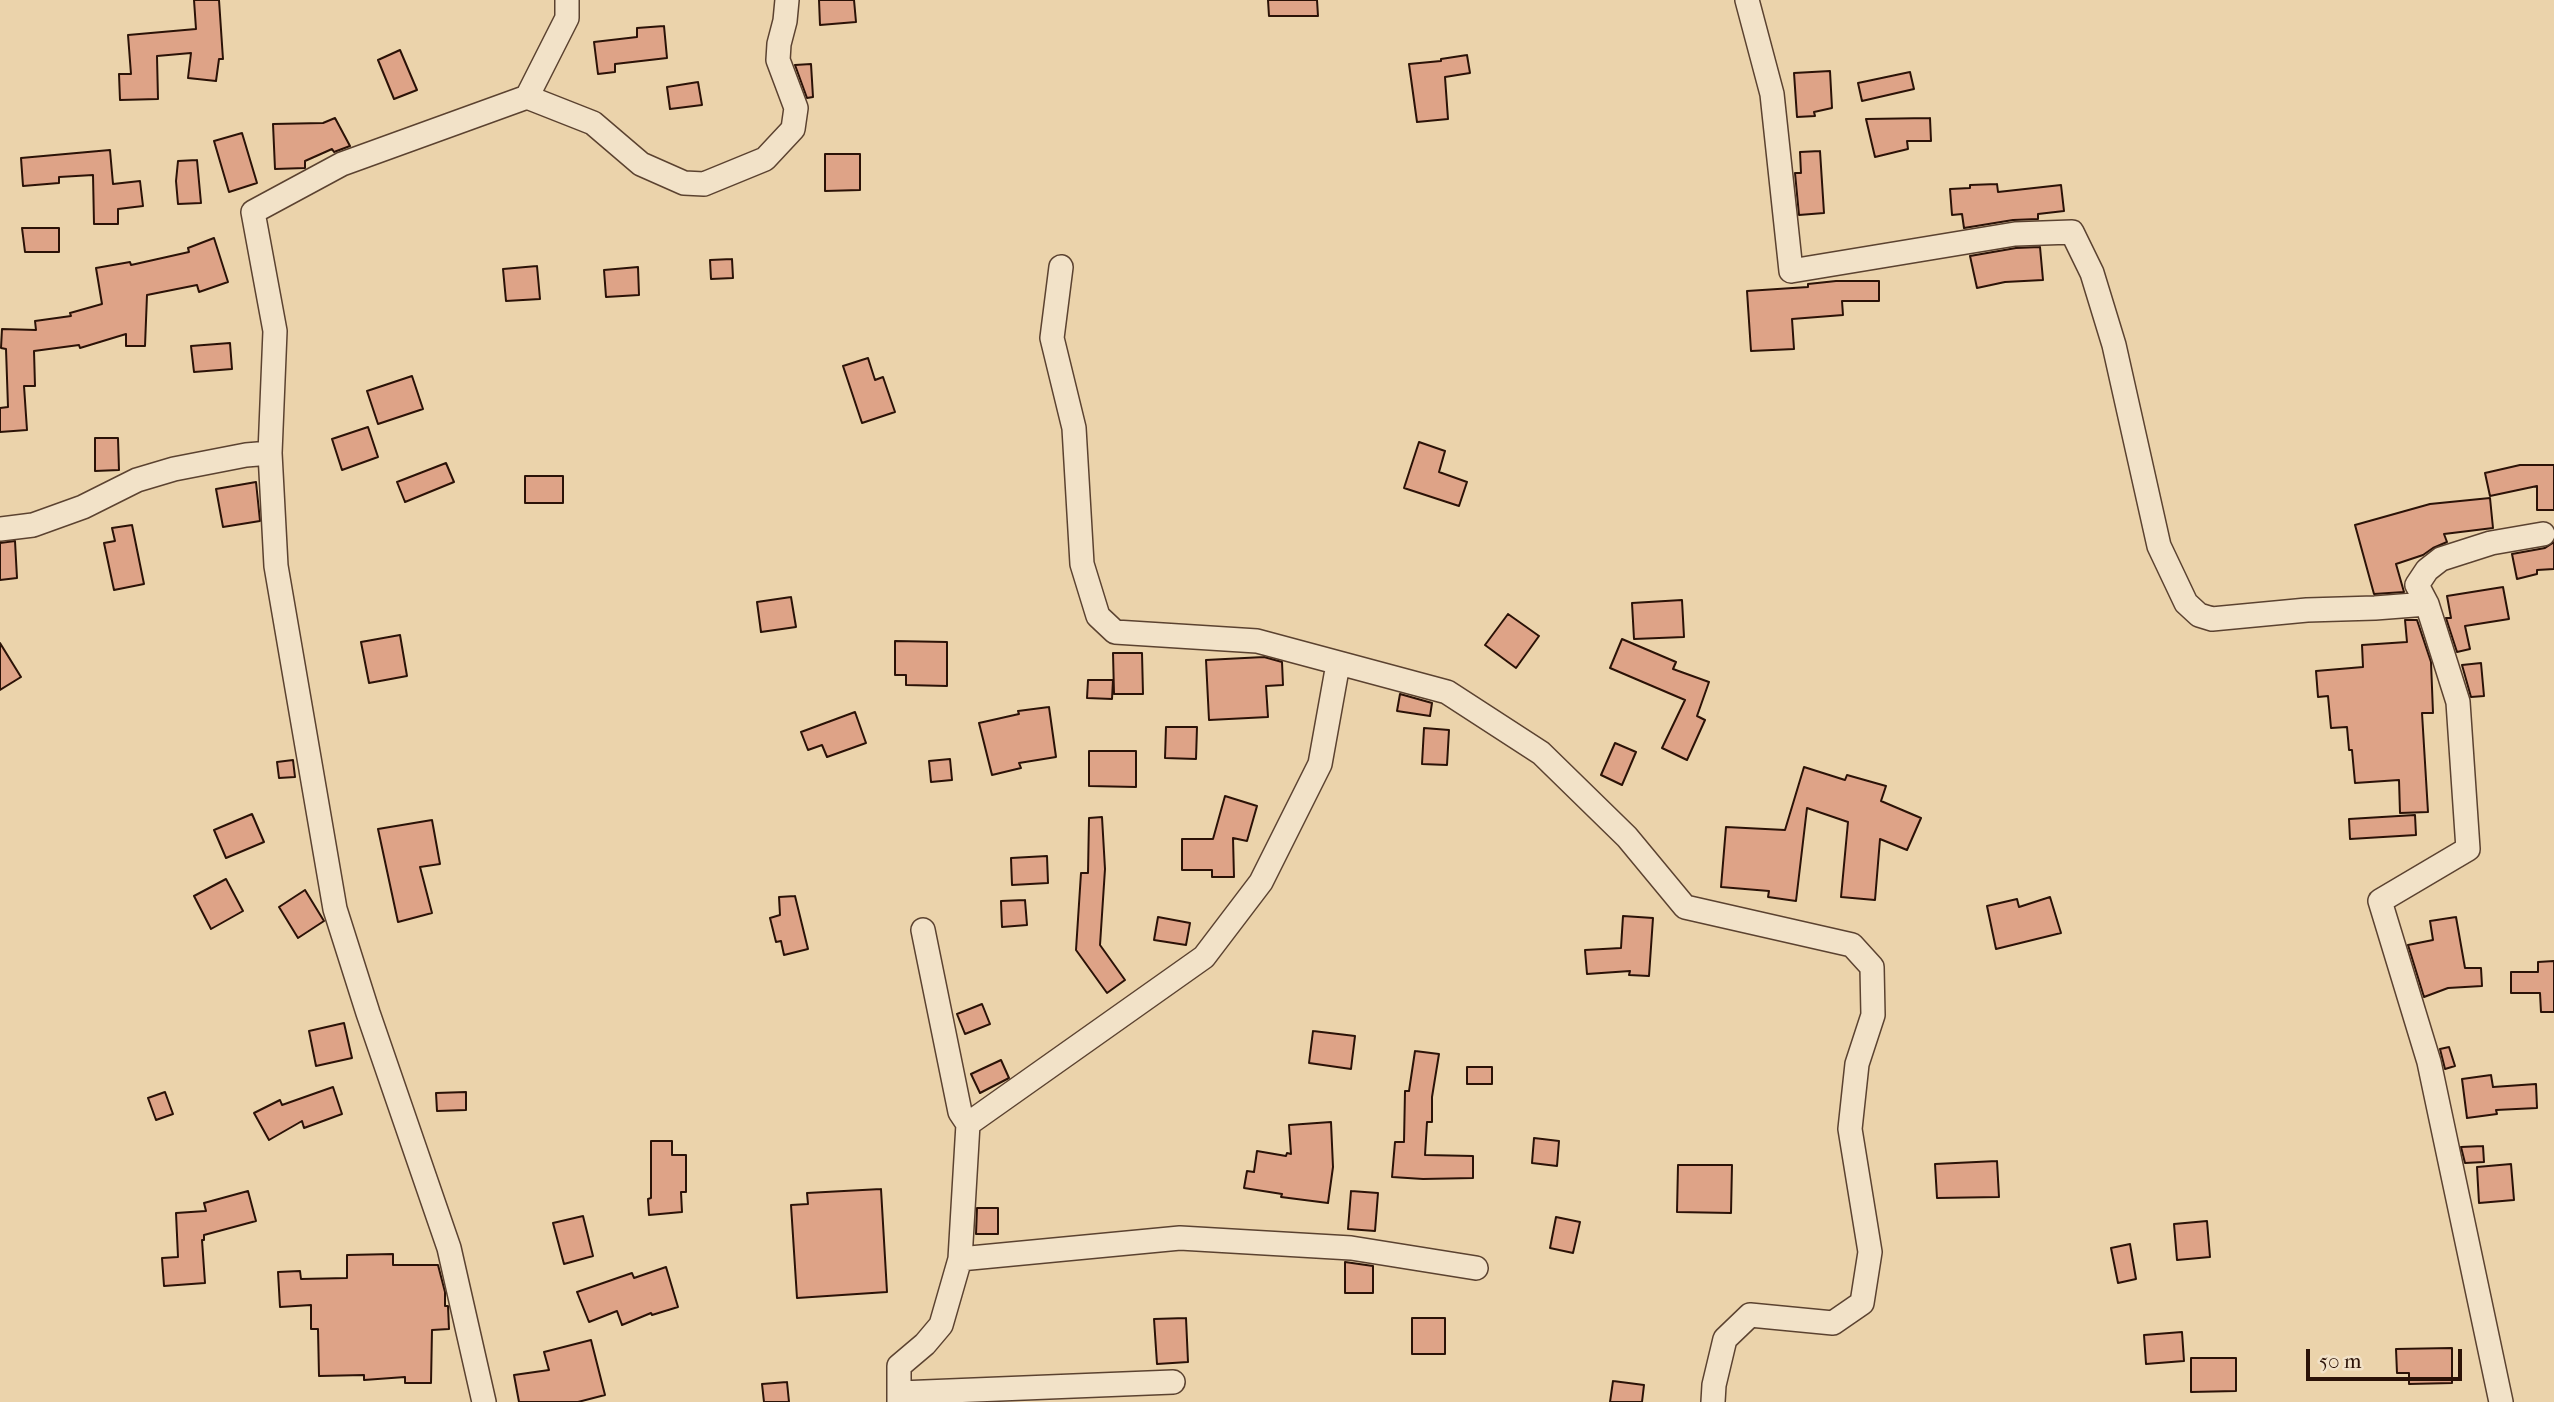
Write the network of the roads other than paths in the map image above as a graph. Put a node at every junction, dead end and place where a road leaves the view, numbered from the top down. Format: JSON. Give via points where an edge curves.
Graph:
{"nodes":[{"id":1,"x":567,"y":0,"type":"edge"},
{"id":2,"x":787,"y":0,"type":"edge"},
{"id":3,"x":1747,"y":0,"type":"edge"},
{"id":4,"x":527,"y":97,"type":"junction"},
{"id":5,"x":1061,"y":267,"type":"dead end"},
{"id":6,"x":270,"y":453,"type":"junction"},
{"id":7,"x":0,"y":529,"type":"edge"},
{"id":8,"x":2543,"y":534,"type":"dead end"},
{"id":9,"x":2427,"y":604,"type":"junction"},
{"id":10,"x":1338,"y":664,"type":"junction"},
{"id":11,"x":923,"y":930,"type":"dead end"},
{"id":12,"x":968,"y":1124,"type":"junction"},
{"id":13,"x":960,"y":1259,"type":"junction"},
{"id":14,"x":1476,"y":1268,"type":"dead end"},
{"id":15,"x":1173,"y":1382,"type":"dead end"},
{"id":16,"x":899,"y":1398,"type":"edge"},
{"id":17,"x":484,"y":1402,"type":"edge"},
{"id":18,"x":1713,"y":1402,"type":"edge"},
{"id":19,"x":2501,"y":1402,"type":"edge"}],
"edges":[{"from":1,"to":4,"type":"street","via":[[567,18]]},
{"from":2,"to":4,"type":"street","via":[[778,60],[796,108],[793,130],[765,159],[704,184],[684,183],[641,164],[593,123]]},
{"from":3,"to":9,"type":"street","via":[[1772,94],[1791,271],[2015,234],[2072,232],[2092,273],[2114,345],[2159,546],[2186,603],[2212,619]]},
{"from":4,"to":6,"type":"street","via":[[342,164],[253,212],[275,331]]},
{"from":5,"to":10,"type":"street","via":[[1052,338],[1074,428],[1082,564],[1098,616],[1115,632],[1257,641]]},
{"from":6,"to":7,"type":"street","via":[[174,469],[137,480],[33,526]]},
{"from":6,"to":17,"type":"street","via":[[276,566],[335,909],[449,1248]]},
{"from":8,"to":9,"type":"street","via":[[2491,543],[2441,559],[2417,584]]},
{"from":9,"to":19,"type":"street","via":[[2458,702],[2468,849],[2380,901],[2429,1062]]},
{"from":10,"to":12,"type":"street","via":[[1320,764],[1261,882],[1204,957]]},
{"from":10,"to":18,"type":"street","via":[[1447,692],[1541,753],[1627,837],[1685,907],[1852,945],[1871,967],[1873,1015],[1857,1063],[1850,1129],[1870,1252],[1862,1303],[1833,1323],[1750,1315],[1725,1339]]},
{"from":11,"to":12,"type":"street","via":[[960,1112]]},
{"from":12,"to":13,"type":"street"},
{"from":13,"to":14,"type":"street","via":[[1180,1238],[1351,1248]]},
{"from":13,"to":16,"type":"street","via":[[941,1325],[899,1366]]},
{"from":15,"to":16,"type":"street"}]}
